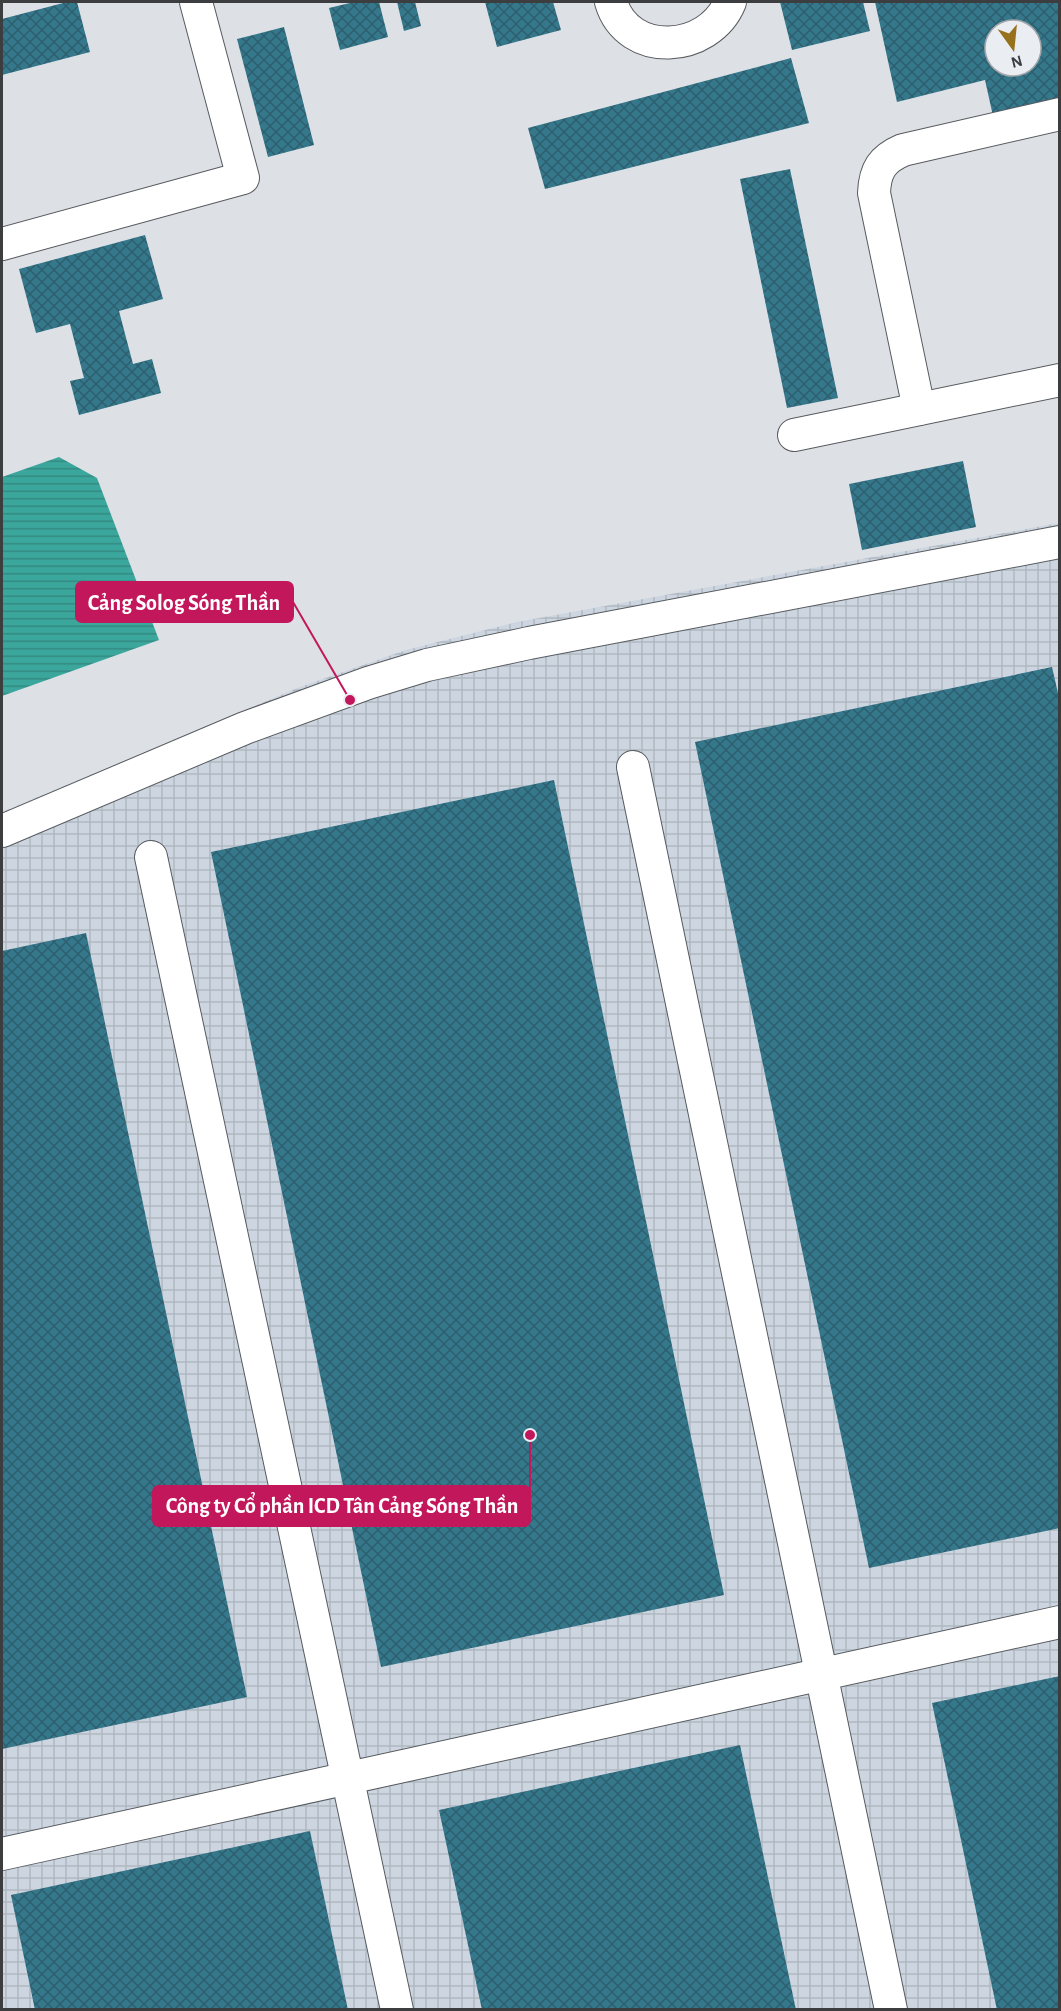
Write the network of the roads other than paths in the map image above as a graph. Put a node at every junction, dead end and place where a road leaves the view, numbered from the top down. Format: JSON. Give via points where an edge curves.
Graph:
{"nodes":[{"id":1,"x":196,"y":2,"type":"edge"},
{"id":2,"x":611,"y":2,"type":"edge"},
{"id":3,"x":730,"y":2,"type":"edge"},
{"id":4,"x":1059,"y":114,"type":"edge"},
{"id":5,"x":2,"y":244,"type":"edge"},
{"id":6,"x":1059,"y":380,"type":"edge"},
{"id":7,"x":919,"y":409,"type":"junction"},
{"id":8,"x":794,"y":435,"type":"dead end"},
{"id":9,"x":1059,"y":542,"type":"edge"},
{"id":10,"x":633,"y":767,"type":"dead end"},
{"id":11,"x":2,"y":831,"type":"edge"},
{"id":12,"x":151,"y":857,"type":"dead end"},
{"id":13,"x":1059,"y":1622,"type":"edge"},
{"id":14,"x":821,"y":1673,"type":"junction"},
{"id":15,"x":347,"y":1778,"type":"junction"},
{"id":16,"x":2,"y":1854,"type":"edge"},
{"id":17,"x":397,"y":2010,"type":"edge"},
{"id":18,"x":891,"y":2010,"type":"edge"}],
"edges":[{"from":1,"to":5,"type":"lane","via":[[243,178]]},
{"from":2,"to":3,"type":"lane","via":[[625,28],[637,36],[666,43],[695,37],[708,29]]},
{"from":4,"to":7,"type":"lane","via":[[903,150],[885,160],[878,171],[874,193]]},
{"from":6,"to":7,"type":"lane"},
{"from":7,"to":8,"type":"lane"},
{"from":9,"to":11,"type":"lane","via":[[427,665],[245,728]]},
{"from":10,"to":14,"type":"lane"},
{"from":12,"to":15,"type":"lane"},
{"from":13,"to":14,"type":"lane"},
{"from":14,"to":15,"type":"lane"},
{"from":14,"to":18,"type":"lane"},
{"from":15,"to":16,"type":"lane"},
{"from":15,"to":17,"type":"lane"}]}
